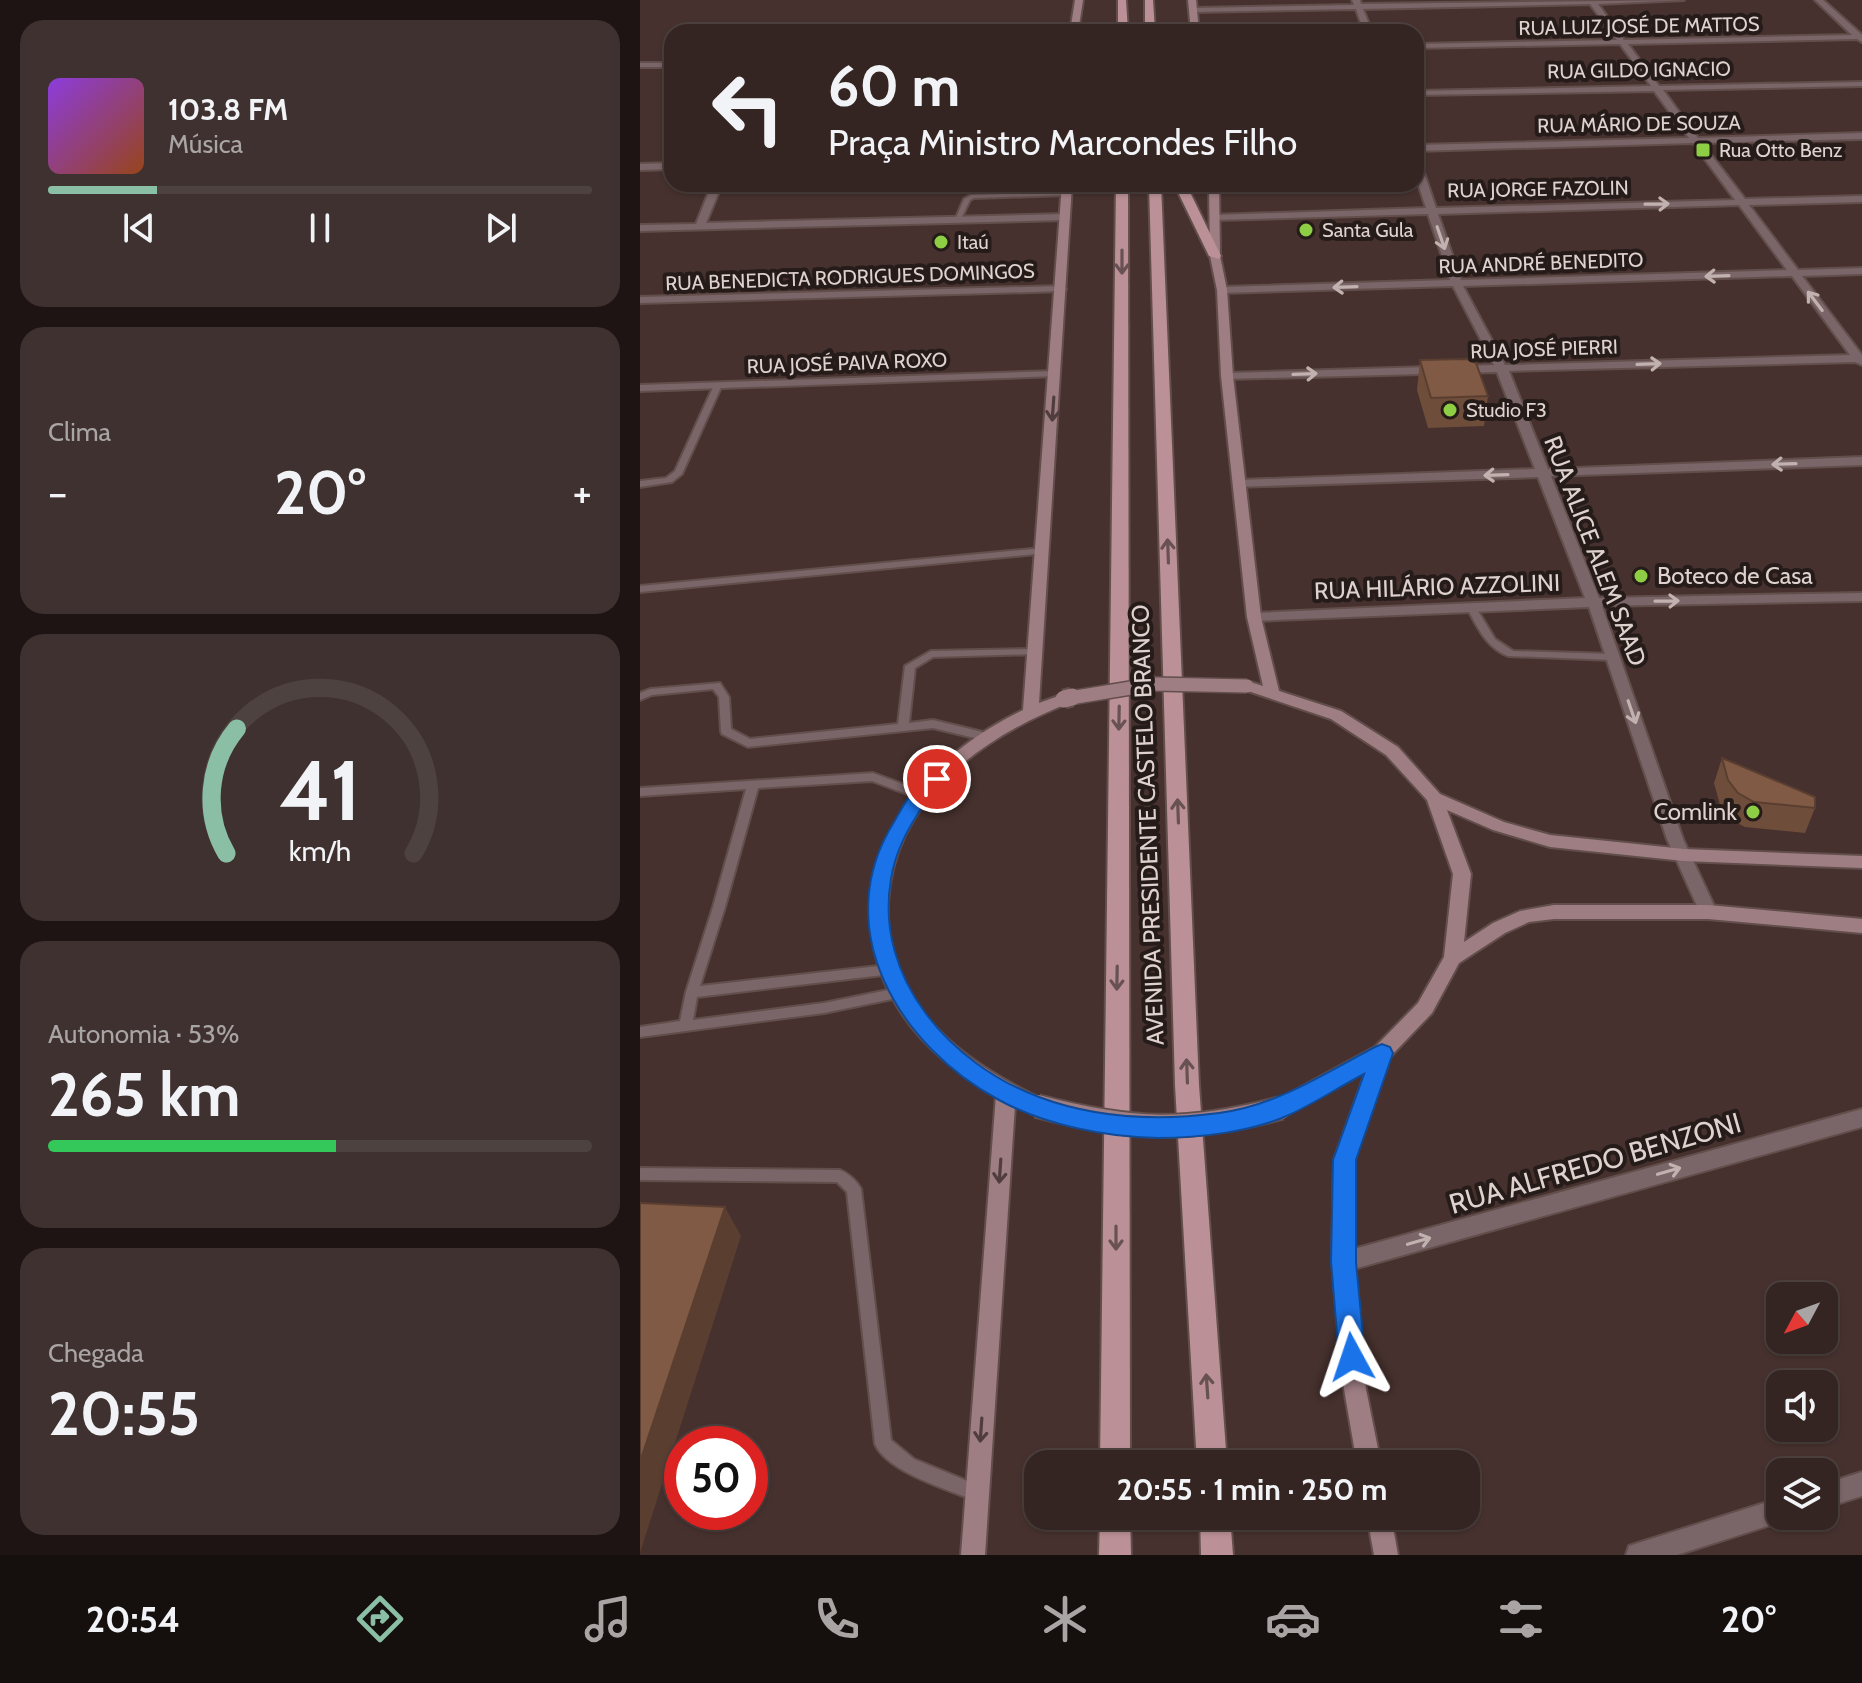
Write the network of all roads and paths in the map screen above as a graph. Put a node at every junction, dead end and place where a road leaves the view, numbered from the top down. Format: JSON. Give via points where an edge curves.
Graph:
{"nodes":[{"id":1,"x":1079,"y":0,"type":"edge"},
{"id":2,"x":1122,"y":0,"type":"edge"},
{"id":3,"x":1149,"y":0,"type":"edge"},
{"id":4,"x":1192,"y":0,"type":"edge"},
{"id":5,"x":1680,"y":0,"type":"edge"},
{"id":6,"x":1819,"y":0,"type":"edge"},
{"id":7,"x":1592,"y":1,"type":"edge"},
{"id":8,"x":1357,"y":3,"type":"edge"},
{"id":9,"x":1194,"y":10,"type":"junction"},
{"id":10,"x":1075,"y":24,"type":"edge"},
{"id":11,"x":1123,"y":24,"type":"edge"},
{"id":12,"x":1150,"y":24,"type":"edge"},
{"id":13,"x":1195,"y":24,"type":"edge"},
{"id":14,"x":1365,"y":24,"type":"edge"},
{"id":15,"x":1861,"y":38,"type":"edge"},
{"id":16,"x":1623,"y":42,"type":"junction"},
{"id":17,"x":1424,"y":46,"type":"edge"},
{"id":18,"x":640,"y":65,"type":"edge"},
{"id":19,"x":664,"y":65,"type":"edge"},
{"id":20,"x":1862,"y":84,"type":"edge"},
{"id":21,"x":1656,"y":87,"type":"junction"},
{"id":22,"x":1424,"y":93,"type":"edge"},
{"id":23,"x":1862,"y":136,"type":"edge"},
{"id":24,"x":1696,"y":140,"type":"junction"},
{"id":25,"x":1424,"y":148,"type":"edge"},
{"id":26,"x":664,"y":166,"type":"edge"},
{"id":27,"x":640,"y":167,"type":"edge"},
{"id":28,"x":1424,"y":187,"type":"edge"},
{"id":29,"x":714,"y":192,"type":"edge"},
{"id":30,"x":1020,"y":192,"type":"edge"},
{"id":31,"x":1067,"y":192,"type":"edge"},
{"id":32,"x":1122,"y":192,"type":"edge"},
{"id":33,"x":1155,"y":192,"type":"edge"},
{"id":34,"x":1182,"y":192,"type":"edge"},
{"id":35,"x":1214,"y":192,"type":"edge"},
{"id":36,"x":1862,"y":199,"type":"edge"},
{"id":37,"x":1742,"y":202,"type":"junction"},
{"id":38,"x":1432,"y":210,"type":"junction"},
{"id":39,"x":1064,"y":217,"type":"junction"},
{"id":40,"x":1216,"y":217,"type":"junction"},
{"id":41,"x":958,"y":220,"type":"junction"},
{"id":42,"x":700,"y":226,"type":"junction"},
{"id":43,"x":640,"y":228,"type":"edge"},
{"id":44,"x":1215,"y":256,"type":"junction"},
{"id":45,"x":1862,"y":271,"type":"edge"},
{"id":46,"x":1795,"y":273,"type":"junction"},
{"id":47,"x":1457,"y":284,"type":"junction"},
{"id":48,"x":1061,"y":289,"type":"junction"},
{"id":49,"x":1222,"y":290,"type":"junction"},
{"id":50,"x":640,"y":300,"type":"edge"},
{"id":51,"x":1861,"y":360,"type":"edge"},
{"id":52,"x":1502,"y":369,"type":"junction"},
{"id":53,"x":1055,"y":374,"type":"junction"},
{"id":54,"x":1227,"y":376,"type":"junction"},
{"id":55,"x":718,"y":385,"type":"junction"},
{"id":56,"x":640,"y":388,"type":"edge"},
{"id":57,"x":1862,"y":461,"type":"edge"},
{"id":58,"x":1543,"y":473,"type":"junction"},
{"id":59,"x":640,"y":484,"type":"edge"},
{"id":60,"x":1240,"y":484,"type":"junction"},
{"id":61,"x":1043,"y":551,"type":"junction"},
{"id":62,"x":640,"y":589,"type":"edge"},
{"id":63,"x":1862,"y":597,"type":"edge"},
{"id":64,"x":1594,"y":602,"type":"junction"},
{"id":65,"x":1472,"y":608,"type":"junction"},
{"id":66,"x":1254,"y":617,"type":"junction"},
{"id":67,"x":1035,"y":652,"type":"junction"},
{"id":68,"x":1613,"y":657,"type":"junction"},
{"id":69,"x":1272,"y":692,"type":"junction"},
{"id":70,"x":640,"y":697,"type":"edge"},
{"id":71,"x":1031,"y":711,"type":"junction"},
{"id":72,"x":903,"y":726,"type":"junction"},
{"id":73,"x":987,"y":737,"type":"junction"},
{"id":74,"x":753,"y":785,"type":"junction"},
{"id":75,"x":640,"y":792,"type":"edge"},
{"id":76,"x":920,"y":795,"type":"junction"},
{"id":77,"x":1434,"y":798,"type":"junction"},
{"id":78,"x":1684,"y":855,"type":"junction"},
{"id":79,"x":1862,"y":862,"type":"edge"},
{"id":80,"x":1708,"y":912,"type":"junction"},
{"id":81,"x":1862,"y":926,"type":"edge"},
{"id":82,"x":1453,"y":958,"type":"junction"},
{"id":83,"x":888,"y":970,"type":"junction"},
{"id":84,"x":692,"y":992,"type":"junction"},
{"id":85,"x":898,"y":993,"type":"junction"},
{"id":86,"x":685,"y":1027,"type":"junction"},
{"id":87,"x":640,"y":1032,"type":"edge"},
{"id":88,"x":1382,"y":1053,"type":"junction"},
{"id":89,"x":1006,"y":1093,"type":"junction"},
{"id":90,"x":1862,"y":1118,"type":"edge"},
{"id":91,"x":640,"y":1174,"type":"edge"},
{"id":92,"x":1343,"y":1262,"type":"junction"},
{"id":93,"x":1115,"y":1450,"type":"edge"},
{"id":94,"x":1211,"y":1450,"type":"edge"},
{"id":95,"x":1366,"y":1450,"type":"edge"},
{"id":96,"x":1862,"y":1484,"type":"edge"},
{"id":97,"x":1838,"y":1492,"type":"edge"},
{"id":98,"x":976,"y":1493,"type":"junction"},
{"id":99,"x":1766,"y":1514,"type":"edge"},
{"id":100,"x":1115,"y":1530,"type":"edge"},
{"id":101,"x":1216,"y":1530,"type":"edge"},
{"id":102,"x":1382,"y":1530,"type":"edge"},
{"id":103,"x":973,"y":1555,"type":"edge"},
{"id":104,"x":1115,"y":1555,"type":"edge"},
{"id":105,"x":1217,"y":1555,"type":"edge"},
{"id":106,"x":1386,"y":1555,"type":"edge"},
{"id":107,"x":1638,"y":1555,"type":"edge"}],
"edges":[{"from":1,"to":10,"type":"main road"},
{"from":2,"to":11,"type":"main road"},
{"from":3,"to":12,"type":"main road"},
{"from":4,"to":9,"type":"main road"},
{"from":5,"to":7,"type":"street"},
{"from":6,"to":15,"type":"street"},
{"from":7,"to":8,"type":"street"},
{"from":7,"to":16,"type":"street"},
{"from":8,"to":9,"type":"street"},
{"from":8,"to":14,"type":"street"},
{"from":9,"to":13,"type":"main road"},
{"from":15,"to":16,"type":"street","name":"RUA LUIZ JOSÉ DE MATTOS"},
{"from":16,"to":17,"type":"street","name":"RUA LUIZ JOSÉ DE MATTOS"},
{"from":16,"to":21,"type":"street"},
{"from":18,"to":19,"type":"street"},
{"from":20,"to":21,"type":"street","name":"RUA GILDO IGNACIO"},
{"from":21,"to":22,"type":"street","name":"RUA GILDO IGNACIO"},
{"from":21,"to":24,"type":"street"},
{"from":23,"to":24,"type":"street","name":"RUA MÁRIO DE SOUZA"},
{"from":24,"to":25,"type":"street","name":"RUA MÁRIO DE SOUZA"},
{"from":24,"to":37,"type":"street"},
{"from":26,"to":27,"type":"street"},
{"from":28,"to":38,"type":"street","name":"RUA ALICE ALEM SAAD"},
{"from":29,"to":42,"type":"street"},
{"from":30,"to":41,"type":"lane","via":[[973,196]]},
{"from":31,"to":39,"type":"main road"},
{"from":32,"to":93,"type":"main road","name":"AVENIDA PRESIDENTE CASTELO BRANCO","one_way":true},
{"from":94,"to":33,"type":"main road","name":"AVENIDA PRESIDENTE CASTELO BRANCO","one_way":true,"via":[[1187,1085]]},
{"from":34,"to":44,"type":"main road"},
{"from":35,"to":40,"type":"main road"},
{"from":36,"to":37,"type":"street","name":"RUA JORGE FAZOLIN"},
{"from":38,"to":37,"type":"street","name":"RUA JORGE FAZOLIN","one_way":true},
{"from":37,"to":46,"type":"street"},
{"from":38,"to":40,"type":"street","name":"RUA JORGE FAZOLIN"},
{"from":38,"to":47,"type":"street","name":"RUA ALICE ALEM SAAD","one_way":true},
{"from":39,"to":41,"type":"street"},
{"from":39,"to":48,"type":"main road"},
{"from":40,"to":44,"type":"main road"},
{"from":41,"to":42,"type":"street"},
{"from":42,"to":43,"type":"street"},
{"from":44,"to":49,"type":"main road"},
{"from":45,"to":46,"type":"street","name":"RUA ANDRÉ BENEDITO"},
{"from":46,"to":47,"type":"street","name":"RUA ANDRÉ BENEDITO","one_way":true},
{"from":51,"to":46,"type":"street","one_way":true},
{"from":47,"to":49,"type":"street","name":"RUA ANDRÉ BENEDITO","one_way":true},
{"from":47,"to":52,"type":"street","name":"RUA ALICE ALEM SAAD"},
{"from":48,"to":50,"type":"street","name":"RUA BENEDICTA RODRIGUES DOMINGOS"},
{"from":48,"to":53,"type":"main road"},
{"from":49,"to":54,"type":"main road"},
{"from":52,"to":51,"type":"street","name":"RUA JOSÉ PIERRI","one_way":true},
{"from":54,"to":52,"type":"street","name":"RUA JOSÉ PIERRI","one_way":true},
{"from":52,"to":58,"type":"street","name":"RUA ALICE ALEM SAAD"},
{"from":53,"to":55,"type":"street","name":"RUA JOSÉ PAIVA ROXO"},
{"from":53,"to":61,"type":"main road","one_way":true},
{"from":54,"to":60,"type":"main road"},
{"from":55,"to":56,"type":"street","name":"RUA JOSÉ PAIVA ROXO"},
{"from":55,"to":59,"type":"lane","via":[[679,472],[669,480]]},
{"from":57,"to":58,"type":"street","one_way":true},
{"from":58,"to":60,"type":"street","one_way":true},
{"from":58,"to":64,"type":"street","name":"RUA ALICE ALEM SAAD"},
{"from":60,"to":66,"type":"main road"},
{"from":61,"to":62,"type":"lane"},
{"from":61,"to":67,"type":"main road"},
{"from":64,"to":63,"type":"street","name":"RUA HILÁRIO AZZOLINI","one_way":true},
{"from":64,"to":65,"type":"street","name":"RUA HILÁRIO AZZOLINI"},
{"from":64,"to":68,"type":"street","name":"RUA ALICE ALEM SAAD"},
{"from":65,"to":66,"type":"street","name":"RUA HILÁRIO AZZOLINI"},
{"from":65,"to":68,"type":"lane","via":[[1500,651]]},
{"from":66,"to":69,"type":"main road"},
{"from":67,"to":71,"type":"main road"},
{"from":67,"to":72,"type":"lane","via":[[931,654],[918,659],[910,666]]},
{"from":68,"to":78,"type":"street","name":"RUA ALICE ALEM SAAD","one_way":true},
{"from":69,"to":71,"type":"main road","bridge":true,"via":[[1186,681],[1124,685]]},
{"from":69,"to":77,"type":"main road","via":[[1336,715],[1392,751]]},
{"from":70,"to":72,"type":"lane","via":[[716,685],[724,697],[726,731],[748,743]]},
{"from":71,"to":73,"type":"main road"},
{"from":72,"to":73,"type":"lane","via":[[933,724]]},
{"from":73,"to":76,"type":"main road","via":[[969,747]]},
{"from":74,"to":75,"type":"lane"},
{"from":74,"to":76,"type":"lane","via":[[873,777]]},
{"from":74,"to":84,"type":"lane"},
{"from":76,"to":83,"type":"main road","via":[[896,835],[881,878],[878,924]]},
{"from":77,"to":78,"type":"main road","via":[[1550,841]]},
{"from":77,"to":82,"type":"main road","via":[[1462,874]]},
{"from":78,"to":79,"type":"main road"},
{"from":78,"to":80,"type":"street","name":"RUA ALICE ALEM SAAD"},
{"from":80,"to":81,"type":"main road"},
{"from":80,"to":82,"type":"main road","via":[[1526,916]]},
{"from":82,"to":88,"type":"main road","via":[[1425,1008]]},
{"from":83,"to":84,"type":"lane"},
{"from":83,"to":85,"type":"main road"},
{"from":84,"to":86,"type":"lane"},
{"from":85,"to":86,"type":"lane"},
{"from":85,"to":89,"type":"main road","via":[[941,1048]]},
{"from":86,"to":87,"type":"lane"},
{"from":88,"to":89,"type":"main road","bridge":true,"via":[[1281,1108],[1221,1123],[1158,1128],[1096,1122]]},
{"from":88,"to":92,"type":"main road","via":[[1344,1160]]},
{"from":89,"to":98,"type":"main road","one_way":true},
{"from":92,"to":90,"type":"street","name":"RUA ALFREDO BENZONI","one_way":true},
{"from":91,"to":98,"type":"lane","via":[[840,1176],[854,1189],[883,1444],[908,1465]]},
{"from":92,"to":95,"type":"main road"},
{"from":96,"to":97,"type":"street"},
{"from":98,"to":103,"type":"main road"},
{"from":99,"to":107,"type":"street"},
{"from":100,"to":104,"type":"main road"},
{"from":101,"to":105,"type":"main road"},
{"from":102,"to":106,"type":"main road"}]}
